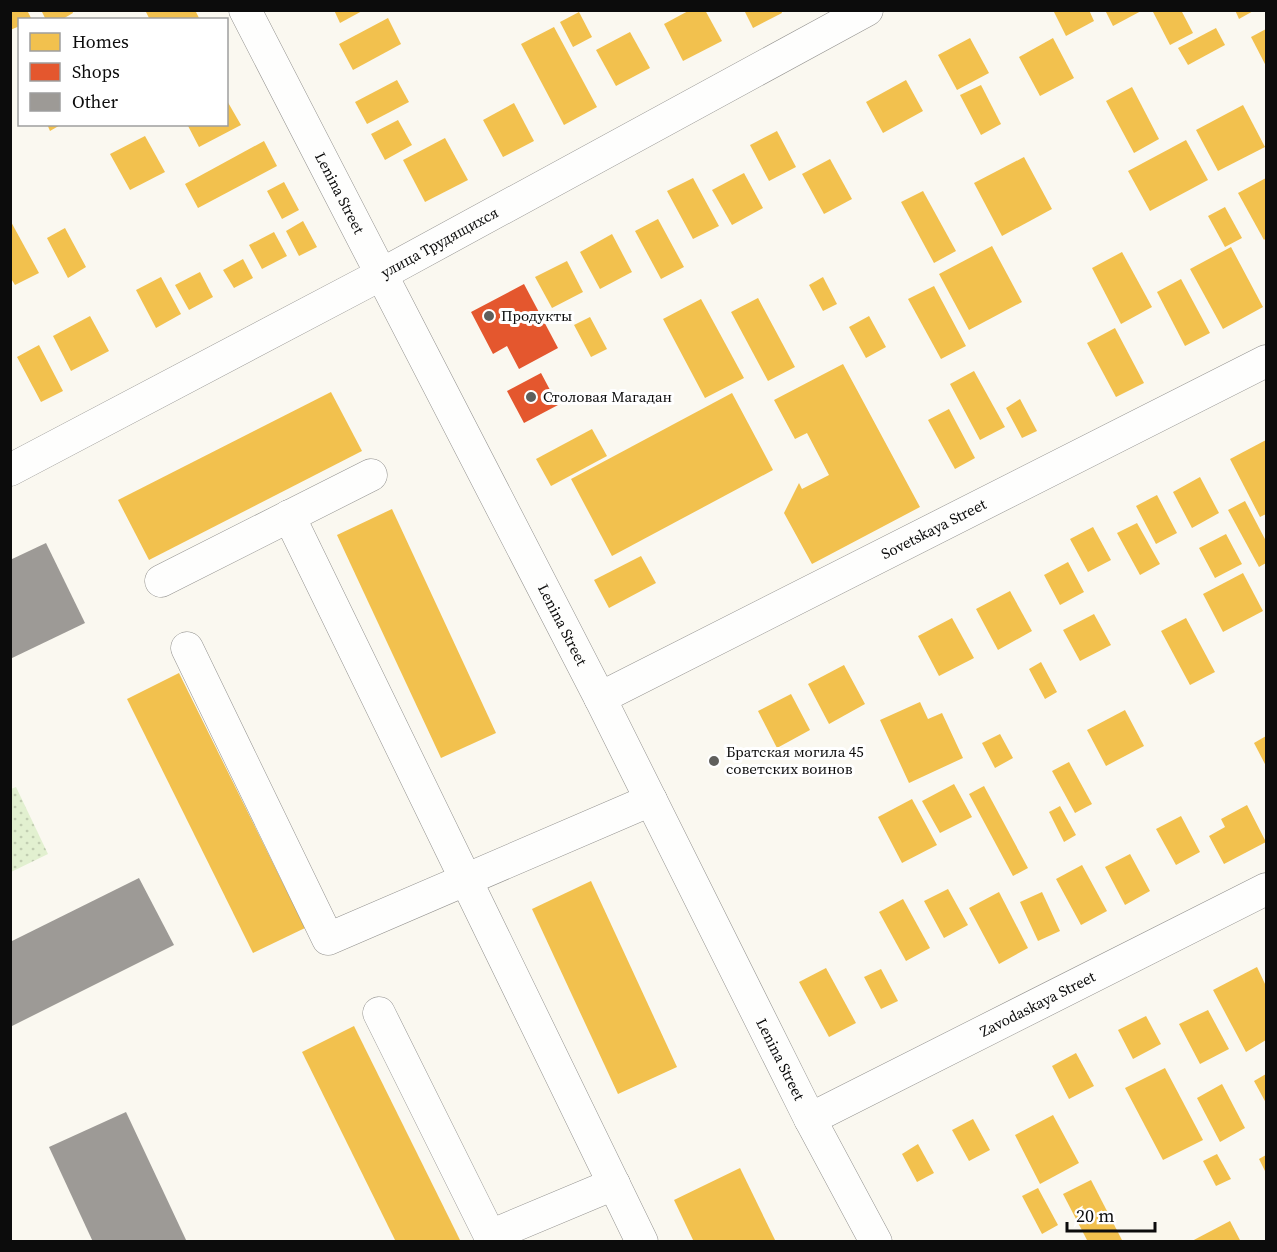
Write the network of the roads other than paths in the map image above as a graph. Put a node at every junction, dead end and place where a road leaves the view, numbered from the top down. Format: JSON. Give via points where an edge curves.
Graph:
{"nodes":[{"id":1,"x":245,"y":10,"type":"edge"},
{"id":2,"x":867,"y":10,"type":"edge"},
{"id":3,"x":382,"y":274,"type":"junction"},
{"id":4,"x":1266,"y":361,"type":"edge"},
{"id":5,"x":10,"y":470,"type":"edge"},
{"id":6,"x":371,"y":475,"type":"dead end"},
{"id":7,"x":290,"y":516,"type":"junction"},
{"id":8,"x":161,"y":581,"type":"dead end"},
{"id":9,"x":187,"y":648,"type":"dead end"},
{"id":10,"x":600,"y":698,"type":"junction"},
{"id":11,"x":651,"y":800,"type":"junction"},
{"id":12,"x":467,"y":879,"type":"junction"},
{"id":13,"x":1266,"y":890,"type":"edge"},
{"id":14,"x":379,"y":1013,"type":"dead end"},
{"id":15,"x":810,"y":1119,"type":"junction"},
{"id":16,"x":614,"y":1184,"type":"junction"},
{"id":17,"x":642,"y":1242,"type":"edge"},
{"id":18,"x":876,"y":1242,"type":"edge"}],
"edges":[{"from":1,"to":3,"type":"street","name":"Lenina Street"},
{"from":2,"to":3,"type":"street","name":"улица Трудящихся"},
{"from":3,"to":5,"type":"street","name":"улица Трудящихся"},
{"from":3,"to":10,"type":"street","name":"Lenina Street"},
{"from":4,"to":10,"type":"street","name":"Sovetskaya Street"},
{"from":6,"to":7,"type":"street"},
{"from":7,"to":8,"type":"street"},
{"from":7,"to":12,"type":"street"},
{"from":9,"to":12,"type":"street","via":[[328,939]]},
{"from":10,"to":11,"type":"street","name":"Lenina Street"},
{"from":11,"to":12,"type":"street"},
{"from":11,"to":15,"type":"street","name":"Lenina Street"},
{"from":12,"to":16,"type":"street"},
{"from":13,"to":15,"type":"street","name":"Zavodaskaya Street"},
{"from":14,"to":16,"type":"street","via":[[490,1236]]},
{"from":15,"to":18,"type":"street","name":"Lenina Street"},
{"from":16,"to":17,"type":"street"}]}
